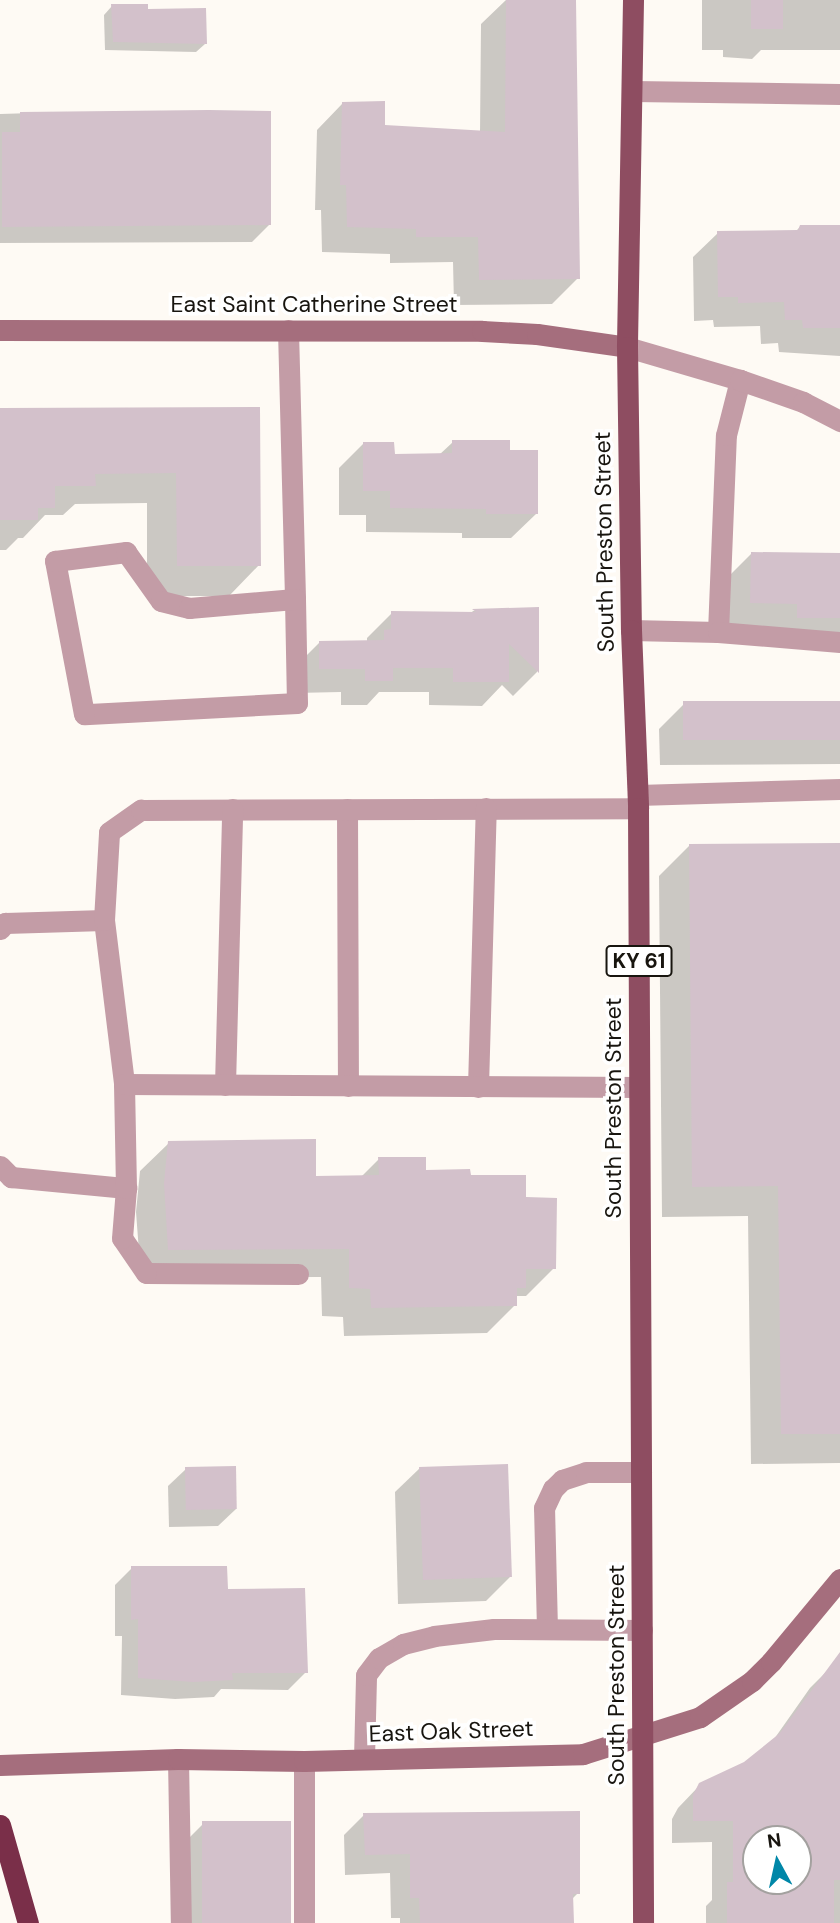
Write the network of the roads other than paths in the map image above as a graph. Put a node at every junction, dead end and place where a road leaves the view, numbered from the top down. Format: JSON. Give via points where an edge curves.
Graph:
{"nodes":[{"id":1,"x":633,"y":0,"type":"edge"},
{"id":2,"x":632,"y":91,"type":"junction"},
{"id":3,"x":840,"y":94,"type":"edge"},
{"id":4,"x":288,"y":330,"type":"junction"},
{"id":5,"x":0,"y":331,"type":"edge"},
{"id":6,"x":627,"y":347,"type":"junction"},
{"id":7,"x":740,"y":380,"type":"junction"},
{"id":8,"x":840,"y":421,"type":"edge"},
{"id":9,"x":295,"y":599,"type":"junction"},
{"id":10,"x":631,"y":630,"type":"junction"},
{"id":11,"x":718,"y":632,"type":"junction"},
{"id":12,"x":840,"y":642,"type":"edge"},
{"id":13,"x":840,"y":789,"type":"edge"},
{"id":14,"x":638,"y":802,"type":"junction"},
{"id":15,"x":486,"y":808,"type":"junction"},
{"id":16,"x":232,"y":809,"type":"junction"},
{"id":17,"x":347,"y":809,"type":"junction"},
{"id":18,"x":104,"y":920,"type":"junction"},
{"id":19,"x":0,"y":929,"type":"edge"},
{"id":20,"x":124,"y":1083,"type":"junction"},
{"id":21,"x":225,"y":1085,"type":"junction"},
{"id":22,"x":348,"y":1086,"type":"junction"},
{"id":23,"x":478,"y":1087,"type":"junction"},
{"id":24,"x":639,"y":1087,"type":"junction"},
{"id":25,"x":0,"y":1166,"type":"edge"},
{"id":26,"x":126,"y":1188,"type":"junction"},
{"id":27,"x":298,"y":1274,"type":"dead end"},
{"id":28,"x":641,"y":1472,"type":"junction"},
{"id":29,"x":840,"y":1579,"type":"edge"},
{"id":30,"x":547,"y":1629,"type":"junction"},
{"id":31,"x":642,"y":1630,"type":"junction"},
{"id":32,"x":642,"y":1736,"type":"junction"},
{"id":33,"x":178,"y":1759,"type":"junction"},
{"id":34,"x":364,"y":1759,"type":"junction"},
{"id":35,"x":304,"y":1761,"type":"junction"},
{"id":36,"x":0,"y":1765,"type":"edge"},
{"id":37,"x":0,"y":1825,"type":"edge"},
{"id":38,"x":27,"y":1923,"type":"edge"},
{"id":39,"x":181,"y":1923,"type":"edge"},
{"id":40,"x":304,"y":1923,"type":"edge"},
{"id":41,"x":643,"y":1923,"type":"edge"}],
"edges":[{"from":1,"to":2,"type":"main road","name":"South Preston Street","number":"KY 61"},
{"from":2,"to":3,"type":"street"},
{"from":2,"to":6,"type":"main road","name":"South Preston Street","number":"KY 61"},
{"from":4,"to":5,"type":"main road","name":"East Saint Catherine Street"},
{"from":4,"to":6,"type":"main road","name":"East Saint Catherine Street","via":[[482,331]]},
{"from":4,"to":9,"type":"street"},
{"from":6,"to":7,"type":"street"},
{"from":6,"to":10,"type":"main road","name":"South Preston Street","number":"KY 61"},
{"from":7,"to":8,"type":"street","via":[[803,402]]},
{"from":7,"to":11,"type":"street","via":[[726,435]]},
{"from":9,"to":9,"type":"street","via":[[297,704],[84,714],[55,561],[126,552],[161,601],[189,608]]},
{"from":10,"to":11,"type":"street"},
{"from":10,"to":14,"type":"main road","name":"South Preston Street","number":"KY 61"},
{"from":11,"to":12,"type":"street"},
{"from":13,"to":14,"type":"street"},
{"from":14,"to":15,"type":"street"},
{"from":14,"to":24,"type":"main road","name":"South Preston Street","number":"KY 61"},
{"from":15,"to":17,"type":"street"},
{"from":15,"to":23,"type":"street"},
{"from":16,"to":17,"type":"street"},
{"from":16,"to":18,"type":"street","via":[[141,810],[109,832]]},
{"from":16,"to":21,"type":"street"},
{"from":17,"to":22,"type":"street"},
{"from":18,"to":19,"type":"street","via":[[5,923]]},
{"from":18,"to":20,"type":"street"},
{"from":20,"to":21,"type":"street"},
{"from":20,"to":26,"type":"street"},
{"from":21,"to":22,"type":"street"},
{"from":22,"to":23,"type":"street"},
{"from":23,"to":24,"type":"street"},
{"from":24,"to":28,"type":"main road","name":"South Preston Street","number":"KY 61"},
{"from":25,"to":26,"type":"street","via":[[11,1177]]},
{"from":26,"to":27,"type":"street","via":[[122,1238],[146,1273]]},
{"from":28,"to":30,"type":"street","via":[[586,1472],[562,1480],[553,1489],[544,1508]]},
{"from":28,"to":31,"type":"main road","name":"South Preston Street","number":"KY 61"},
{"from":29,"to":32,"type":"main road","name":"East Oak Street","via":[[752,1681],[700,1717]]},
{"from":30,"to":31,"type":"street"},
{"from":30,"to":34,"type":"street","via":[[434,1636],[403,1644],[379,1658],[366,1675]]},
{"from":31,"to":32,"type":"main road","name":"South Preston Street","number":"KY 61"},
{"from":32,"to":34,"type":"main road","name":"East Oak Street","via":[[583,1754]]},
{"from":32,"to":41,"type":"main road","name":"South Preston Street","number":"KY 61"},
{"from":33,"to":35,"type":"main road","name":"East Oak Street"},
{"from":33,"to":36,"type":"main road","name":"East Oak Street"},
{"from":33,"to":39,"type":"street"},
{"from":34,"to":35,"type":"main road","name":"East Oak Street"},
{"from":35,"to":40,"type":"street"},
{"from":37,"to":38,"type":"highway"}]}
